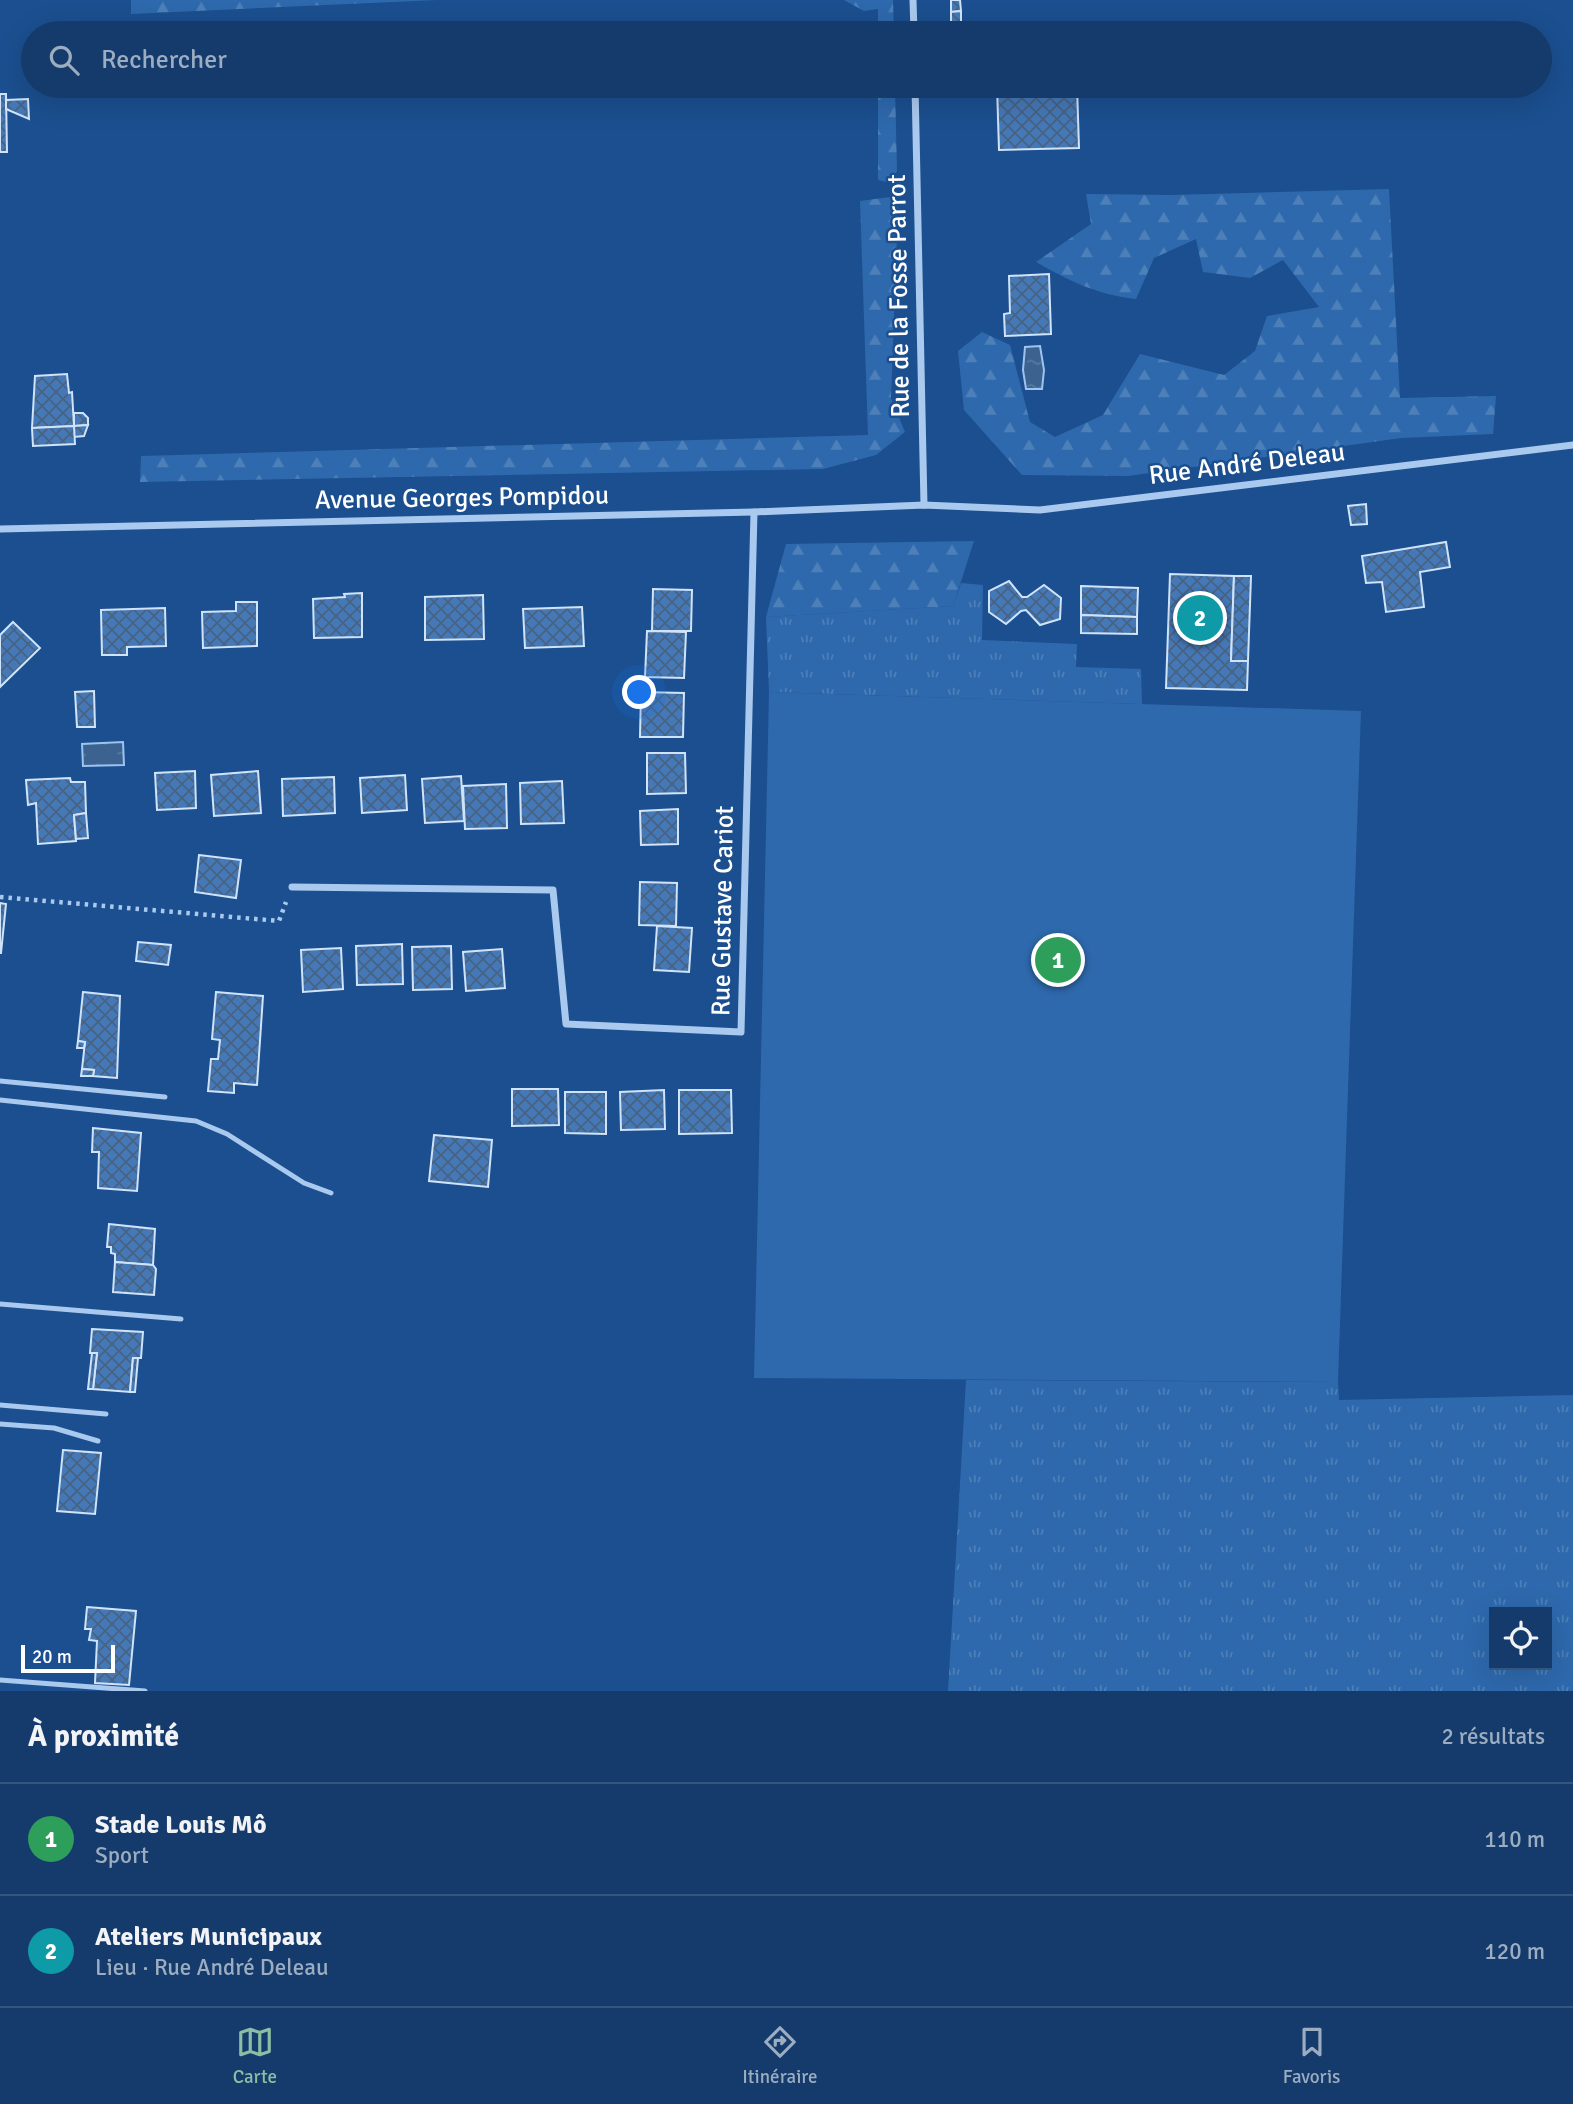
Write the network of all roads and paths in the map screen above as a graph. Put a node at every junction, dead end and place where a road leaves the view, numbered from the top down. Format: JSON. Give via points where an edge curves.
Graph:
{"nodes":[{"id":1,"x":913,"y":0,"type":"edge"},
{"id":2,"x":914,"y":21,"type":"edge"},
{"id":3,"x":915,"y":98,"type":"edge"},
{"id":4,"x":1573,"y":445,"type":"edge"},
{"id":5,"x":924,"y":506,"type":"junction"},
{"id":6,"x":754,"y":512,"type":"junction"},
{"id":7,"x":0,"y":528,"type":"edge"},
{"id":8,"x":292,"y":887,"type":"joint"},
{"id":9,"x":0,"y":897,"type":"edge"},
{"id":10,"x":0,"y":1081,"type":"edge"},
{"id":11,"x":165,"y":1097,"type":"dead end"},
{"id":12,"x":0,"y":1100,"type":"edge"},
{"id":13,"x":331,"y":1193,"type":"dead end"},
{"id":14,"x":0,"y":1304,"type":"edge"},
{"id":15,"x":181,"y":1319,"type":"dead end"},
{"id":16,"x":0,"y":1405,"type":"edge"},
{"id":17,"x":106,"y":1414,"type":"dead end"},
{"id":18,"x":0,"y":1424,"type":"edge"},
{"id":19,"x":98,"y":1441,"type":"dead end"},
{"id":20,"x":0,"y":1680,"type":"edge"},
{"id":21,"x":145,"y":1691,"type":"edge"}],
"edges":[{"from":1,"to":2,"type":"street"},
{"from":3,"to":5,"type":"street","name":"Rue de la Fosse Parrot"},
{"from":4,"to":5,"type":"street","name":"Rue André Deleau","via":[[1040,510]]},
{"from":5,"to":6,"type":"street","name":"Avenue Georges Pompidou"},
{"from":6,"to":7,"type":"street","name":"Avenue Georges Pompidou"},
{"from":6,"to":8,"type":"street","name":"Rue Gustave Cariot","via":[[741,1032],[566,1024],[553,890]]},
{"from":8,"to":9,"type":"path","via":[[279,921]]},
{"from":10,"to":11,"type":"lane"},
{"from":12,"to":13,"type":"lane","via":[[196,1121],[227,1133],[304,1183]]},
{"from":14,"to":15,"type":"lane"},
{"from":16,"to":17,"type":"lane"},
{"from":18,"to":19,"type":"lane","via":[[54,1428]]},
{"from":20,"to":21,"type":"lane"}]}
